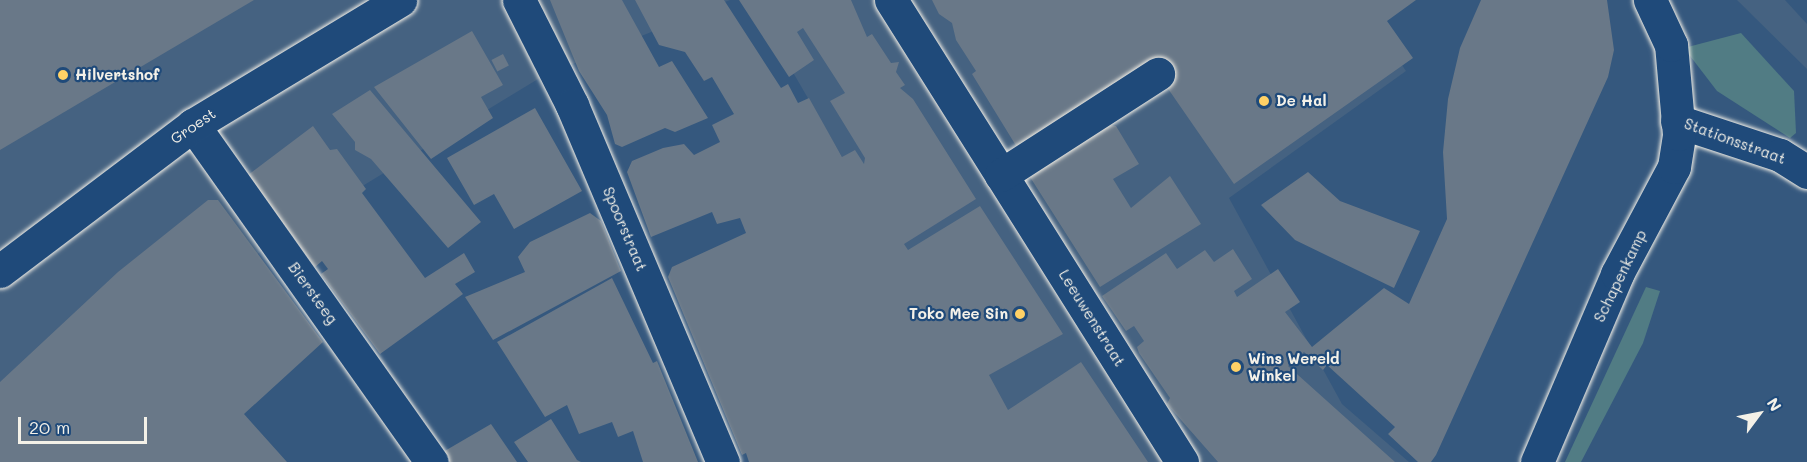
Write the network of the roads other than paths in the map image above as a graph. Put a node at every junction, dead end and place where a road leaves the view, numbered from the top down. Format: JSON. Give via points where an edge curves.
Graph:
{"nodes":[{"id":1,"x":400,"y":0,"type":"edge"},
{"id":2,"x":519,"y":0,"type":"edge"},
{"id":3,"x":891,"y":0,"type":"edge"},
{"id":4,"x":1650,"y":0,"type":"edge"},
{"id":5,"x":1158,"y":74,"type":"dead end"},
{"id":6,"x":1677,"y":120,"type":"junction"},
{"id":7,"x":193,"y":124,"type":"junction"},
{"id":8,"x":1807,"y":172,"type":"edge"},
{"id":9,"x":1001,"y":175,"type":"junction"},
{"id":10,"x":0,"y":272,"type":"edge"},
{"id":11,"x":432,"y":462,"type":"edge"},
{"id":12,"x":723,"y":462,"type":"edge"},
{"id":13,"x":1182,"y":462,"type":"edge"},
{"id":14,"x":1537,"y":462,"type":"edge"}],
"edges":[{"from":1,"to":7,"type":"street","name":"Groest"},
{"from":2,"to":12,"type":"street","name":"Spoorstraat","via":[[572,105]]},
{"from":3,"to":9,"type":"street","name":"Leeuwenstraat"},
{"from":4,"to":6,"type":"street","name":"Stationsstraat","via":[[1671,45]]},
{"from":5,"to":9,"type":"street"},
{"from":6,"to":8,"type":"street","name":"Stationsstraat","via":[[1780,155]]},
{"from":6,"to":14,"type":"street","name":"Schapenkamp","via":[[1674,167],[1617,274]]},
{"from":7,"to":10,"type":"street","name":"Groest"},
{"from":7,"to":11,"type":"street","name":"Biersteeg"},
{"from":9,"to":13,"type":"street","name":"Leeuwenstraat"}]}
